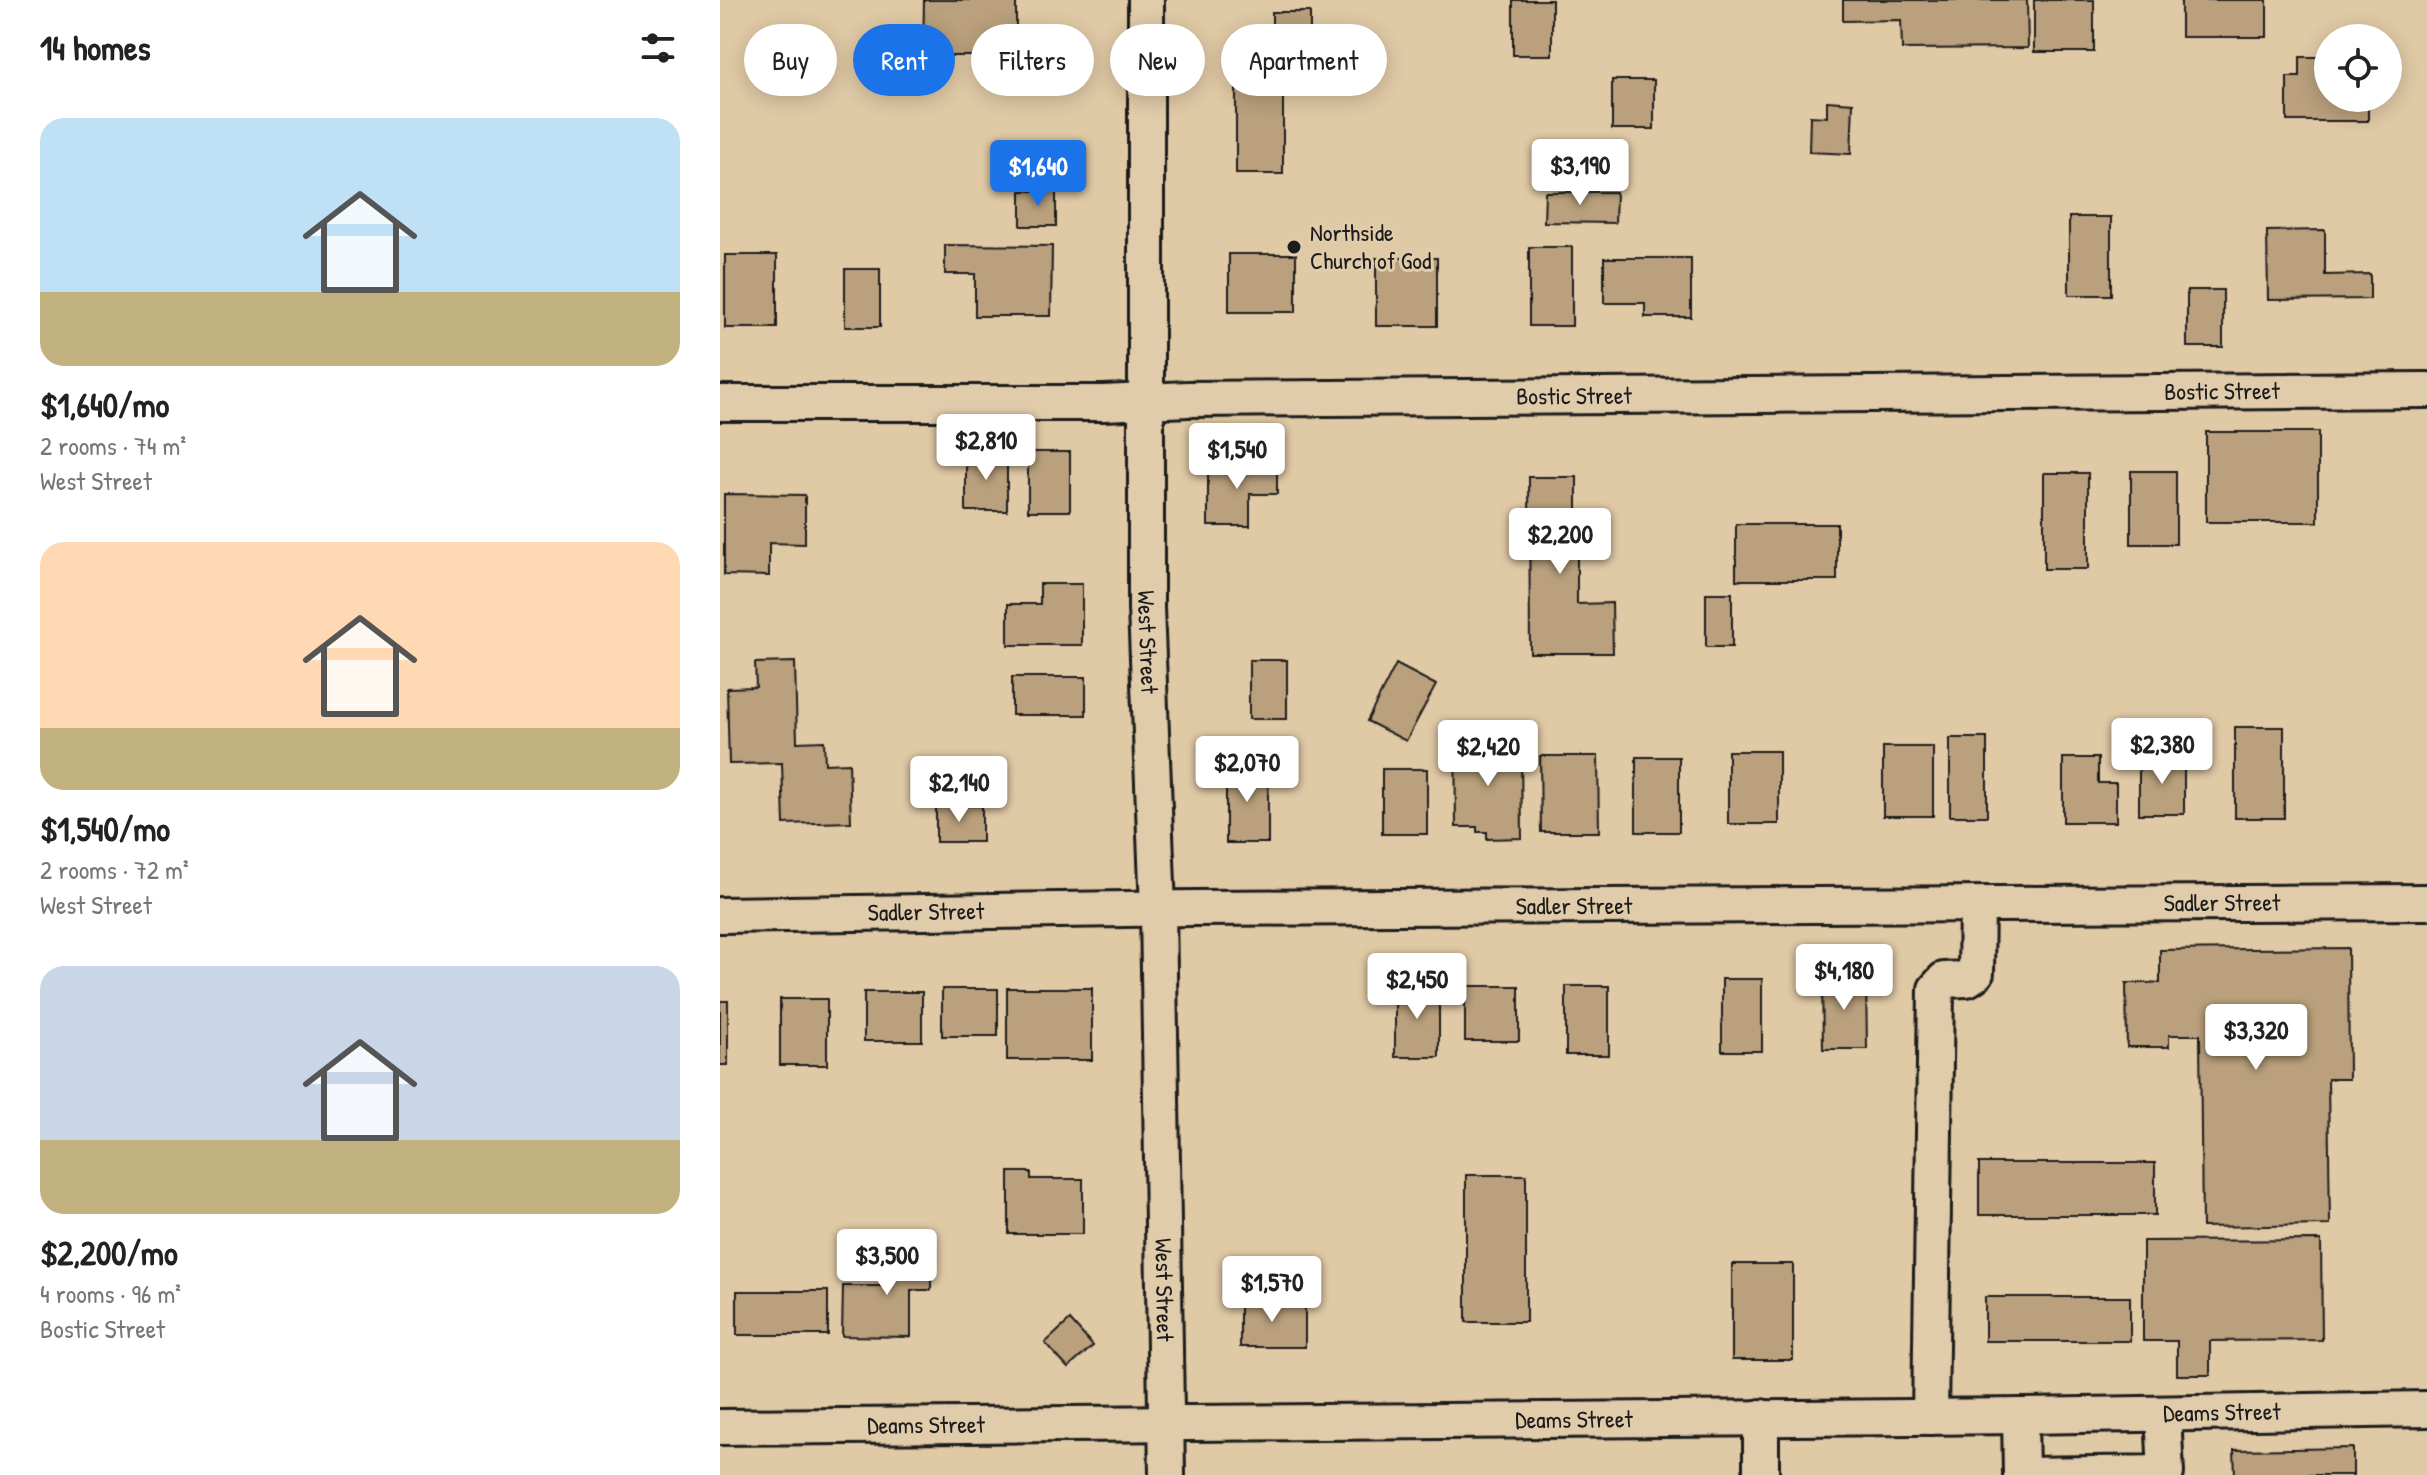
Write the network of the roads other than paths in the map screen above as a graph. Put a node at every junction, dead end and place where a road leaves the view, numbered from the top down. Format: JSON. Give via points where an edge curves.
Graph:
{"nodes":[{"id":1,"x":1146,"y":0,"type":"edge"},
{"id":2,"x":2427,"y":390,"type":"edge"},
{"id":3,"x":1146,"y":401,"type":"junction"},
{"id":4,"x":720,"y":403,"type":"edge"},
{"id":5,"x":2427,"y":902,"type":"edge"},
{"id":6,"x":1977,"y":905,"type":"junction"},
{"id":7,"x":1158,"y":909,"type":"junction"},
{"id":8,"x":720,"y":915,"type":"edge"},
{"id":9,"x":2427,"y":1409,"type":"edge"},
{"id":10,"x":2163,"y":1414,"type":"junction"},
{"id":11,"x":2020,"y":1416,"type":"junction"},
{"id":12,"x":1761,"y":1417,"type":"junction"},
{"id":13,"x":1930,"y":1417,"type":"junction"},
{"id":14,"x":1165,"y":1423,"type":"junction"},
{"id":15,"x":720,"y":1427,"type":"edge"},
{"id":16,"x":1167,"y":1475,"type":"edge"},
{"id":17,"x":1761,"y":1475,"type":"edge"},
{"id":18,"x":2021,"y":1475,"type":"edge"}],
"edges":[{"from":1,"to":3,"type":"street","name":"West Street"},
{"from":2,"to":3,"type":"street","name":"Bostic Street"},
{"from":3,"to":4,"type":"street","name":"Bostic Street"},
{"from":3,"to":7,"type":"street","name":"West Street","via":[[1146,608]]},
{"from":5,"to":6,"type":"street","name":"Sadler Street"},
{"from":6,"to":7,"type":"street","name":"Sadler Street"},
{"from":6,"to":13,"type":"street","via":[[1976,973],[1944,980],[1936,989]]},
{"from":7,"to":8,"type":"street","name":"Sadler Street"},
{"from":7,"to":14,"type":"street","name":"West Street"},
{"from":9,"to":10,"type":"street","name":"Deams Street"},
{"from":10,"to":11,"type":"street","name":"Deams Street"},
{"from":10,"to":18,"type":"street","via":[[2166,1473]]},
{"from":11,"to":13,"type":"street","name":"Deams Street"},
{"from":11,"to":18,"type":"street"},
{"from":12,"to":13,"type":"street","name":"Deams Street"},
{"from":12,"to":14,"type":"street","name":"Deams Street"},
{"from":12,"to":17,"type":"street"},
{"from":14,"to":15,"type":"street","name":"Deams Street"},
{"from":14,"to":16,"type":"street","name":"West Street"}]}
